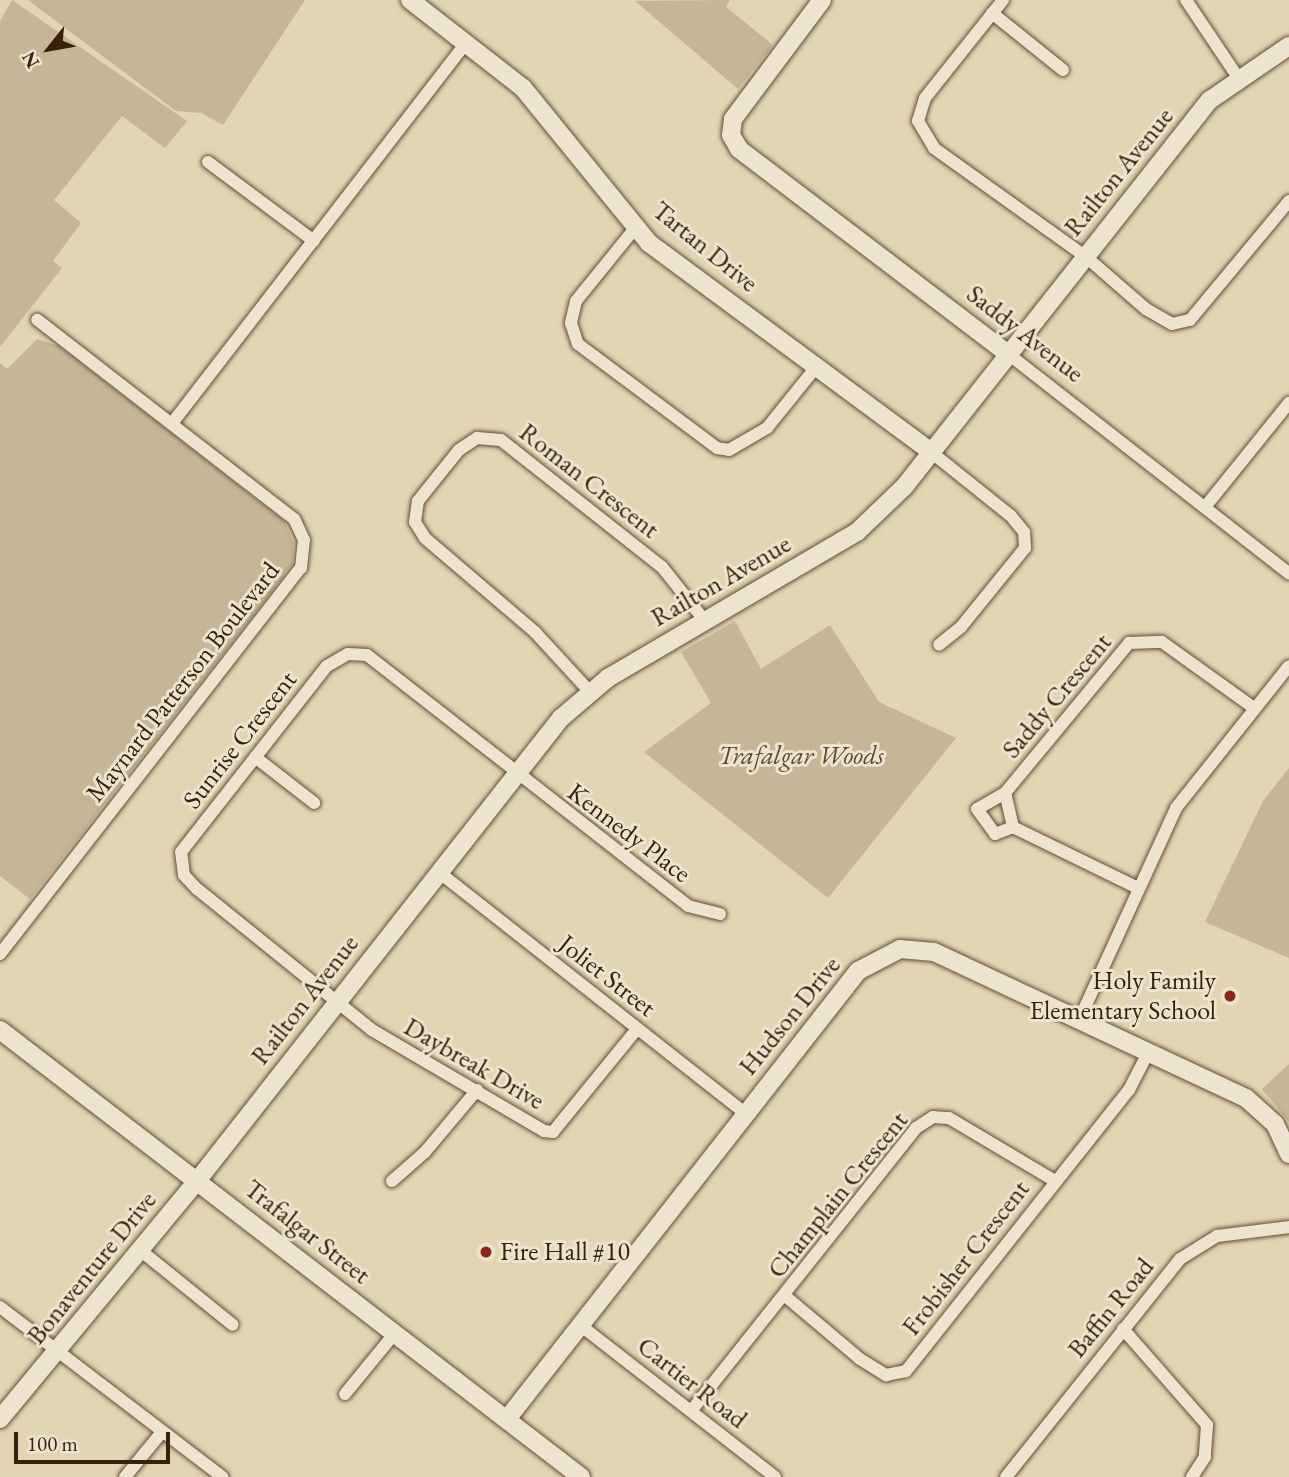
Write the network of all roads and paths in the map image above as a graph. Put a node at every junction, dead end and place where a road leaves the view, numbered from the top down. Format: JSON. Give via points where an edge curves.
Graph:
{"nodes":[{"id":1,"x":822,"y":0,"type":"edge"},
{"id":2,"x":1003,"y":0,"type":"edge"},
{"id":3,"x":1186,"y":0,"type":"edge"},
{"id":4,"x":421,"y":3,"type":"edge"},
{"id":5,"x":992,"y":13,"type":"junction"},
{"id":6,"x":467,"y":41,"type":"junction"},
{"id":7,"x":1289,"y":46,"type":"edge"},
{"id":8,"x":1063,"y":69,"type":"dead end"},
{"id":9,"x":1237,"y":76,"type":"junction"},
{"id":10,"x":208,"y":162,"type":"dead end"},
{"id":11,"x":1289,"y":201,"type":"edge"},
{"id":12,"x":636,"y":228,"type":"junction"},
{"id":13,"x":314,"y":241,"type":"junction"},
{"id":14,"x":1085,"y":257,"type":"junction"},
{"id":15,"x":37,"y":320,"type":"dead end"},
{"id":16,"x":1007,"y":353,"type":"junction"},
{"id":17,"x":816,"y":367,"type":"junction"},
{"id":18,"x":1289,"y":403,"type":"edge"},
{"id":19,"x":173,"y":422,"type":"junction"},
{"id":20,"x":931,"y":452,"type":"junction"},
{"id":21,"x":1205,"y":507,"type":"junction"},
{"id":22,"x":1289,"y":573,"type":"edge"},
{"id":23,"x":705,"y":621,"type":"junction"},
{"id":24,"x":939,"y":645,"type":"dead end"},
{"id":25,"x":1289,"y":666,"type":"edge"},
{"id":26,"x":591,"y":693,"type":"junction"},
{"id":27,"x":1254,"y":708,"type":"junction"},
{"id":28,"x":256,"y":757,"type":"junction"},
{"id":29,"x":517,"y":775,"type":"junction"},
{"id":30,"x":1005,"y":793,"type":"junction"},
{"id":31,"x":314,"y":803,"type":"dead end"},
{"id":32,"x":1013,"y":827,"type":"junction"},
{"id":33,"x":440,"y":873,"type":"junction"},
{"id":34,"x":1138,"y":888,"type":"junction"},
{"id":35,"x":720,"y":914,"type":"dead end"},
{"id":36,"x":0,"y":954,"type":"edge"},
{"id":37,"x":338,"y":1000,"type":"junction"},
{"id":38,"x":1080,"y":1018,"type":"junction"},
{"id":39,"x":637,"y":1029,"type":"junction"},
{"id":40,"x":0,"y":1030,"type":"edge"},
{"id":41,"x":1149,"y":1051,"type":"junction"},
{"id":42,"x":477,"y":1090,"type":"junction"},
{"id":43,"x":746,"y":1114,"type":"junction"},
{"id":44,"x":1289,"y":1154,"type":"edge"},
{"id":45,"x":197,"y":1181,"type":"junction"},
{"id":46,"x":392,"y":1181,"type":"dead end"},
{"id":47,"x":1055,"y":1181,"type":"junction"},
{"id":48,"x":1289,"y":1227,"type":"edge"},
{"id":49,"x":140,"y":1250,"type":"junction"},
{"id":50,"x":784,"y":1296,"type":"junction"},
{"id":51,"x":0,"y":1307,"type":"edge"},
{"id":52,"x":233,"y":1325,"type":"dead end"},
{"id":53,"x":580,"y":1325,"type":"junction"},
{"id":54,"x":1123,"y":1329,"type":"junction"},
{"id":55,"x":395,"y":1333,"type":"junction"},
{"id":56,"x":58,"y":1352,"type":"junction"},
{"id":57,"x":345,"y":1394,"type":"dead end"},
{"id":58,"x":691,"y":1411,"type":"junction"},
{"id":59,"x":0,"y":1419,"type":"edge"},
{"id":60,"x":506,"y":1419,"type":"junction"},
{"id":61,"x":162,"y":1432,"type":"junction"},
{"id":62,"x":125,"y":1477,"type":"edge"},
{"id":63,"x":222,"y":1477,"type":"edge"},
{"id":64,"x":582,"y":1477,"type":"edge"},
{"id":65,"x":775,"y":1477,"type":"edge"},
{"id":66,"x":1006,"y":1477,"type":"edge"},
{"id":67,"x":1192,"y":1477,"type":"edge"}],
"edges":[{"from":1,"to":16,"type":"street","name":"Saddy Avenue","via":[[733,119],[731,135],[739,149]]},
{"from":2,"to":5,"type":"street"},
{"from":3,"to":9,"type":"street"},
{"from":4,"to":6,"type":"street","name":"Tartan Drive"},
{"from":5,"to":8,"type":"street"},
{"from":5,"to":14,"type":"street","via":[[925,98],[918,121],[934,148]]},
{"from":6,"to":12,"type":"street","name":"Tartan Drive","via":[[523,88]]},
{"from":6,"to":13,"type":"street"},
{"from":7,"to":9,"type":"street","name":"Railton Avenue"},
{"from":9,"to":14,"type":"street","name":"Railton Avenue","via":[[1210,100]]},
{"from":10,"to":13,"type":"street"},
{"from":11,"to":14,"type":"street","via":[[1190,320],[1172,324],[1146,309]]},
{"from":12,"to":17,"type":"street","name":"Tartan Drive"},
{"from":12,"to":17,"type":"street","via":[[576,302],[571,324],[578,344],[717,447],[729,450],[767,429]]},
{"from":13,"to":19,"type":"street"},
{"from":14,"to":16,"type":"street","name":"Railton Avenue"},
{"from":15,"to":19,"type":"street","name":"Maynard Patterson Boulevard"},
{"from":16,"to":20,"type":"street","name":"Railton Avenue"},
{"from":16,"to":21,"type":"street","name":"Saddy Avenue"},
{"from":17,"to":20,"type":"street","name":"Tartan Drive"},
{"from":18,"to":21,"type":"street"},
{"from":19,"to":36,"type":"street","name":"Maynard Patterson Boulevard","via":[[294,519],[304,540],[301,568]]},
{"from":20,"to":23,"type":"street","name":"Railton Avenue","via":[[857,532]]},
{"from":20,"to":24,"type":"street","via":[[1011,516],[1024,532],[1025,548],[961,627]]},
{"from":21,"to":22,"type":"street","name":"Saddy Avenue"},
{"from":23,"to":26,"type":"street","name":"Railton Avenue"},
{"from":23,"to":26,"type":"street","name":"Roman Crescent","via":[[662,567],[501,440],[477,438],[459,450],[418,501],[415,522],[425,538],[534,632]]},
{"from":25,"to":27,"type":"street"},
{"from":26,"to":29,"type":"street","name":"Railton Avenue","via":[[561,718]]},
{"from":27,"to":30,"type":"street","name":"Saddy Crescent","via":[[1163,642],[1129,643]]},
{"from":27,"to":34,"type":"street","via":[[1176,808]]},
{"from":28,"to":29,"type":"street","name":"Sunrise Crescent","via":[[327,666],[348,654],[367,655]]},
{"from":28,"to":31,"type":"street"},
{"from":28,"to":37,"type":"street","name":"Sunrise Crescent","via":[[181,852],[184,875]]},
{"from":29,"to":33,"type":"street","name":"Railton Avenue"},
{"from":29,"to":35,"type":"street","name":"Kennedy Place","via":[[688,906]]},
{"from":30,"to":32,"type":"street","name":"Saddy Crescent"},
{"from":30,"to":32,"type":"street","name":"Saddy Crescent","via":[[977,809],[995,834]]},
{"from":32,"to":34,"type":"street","name":"Saddy Crescent"},
{"from":33,"to":37,"type":"street","name":"Railton Avenue"},
{"from":33,"to":39,"type":"street","name":"Joliet Street"},
{"from":34,"to":38,"type":"street"},
{"from":37,"to":42,"type":"street","name":"Daybreak Drive","via":[[405,1053]]},
{"from":37,"to":45,"type":"street","name":"Railton Avenue"},
{"from":38,"to":41,"type":"street","name":"Hudson Drive"},
{"from":38,"to":43,"type":"street","name":"Hudson Drive","via":[[934,952],[900,949],[858,971]]},
{"from":39,"to":42,"type":"street","name":"Daybreak Drive","via":[[553,1132]]},
{"from":39,"to":43,"type":"street","name":"Joliet Street"},
{"from":40,"to":45,"type":"street","name":"Trafalgar Street"},
{"from":41,"to":44,"type":"street","name":"Hudson Drive","via":[[1246,1098],[1275,1124]]},
{"from":41,"to":47,"type":"street","name":"Frobisher Crescent","via":[[1129,1090]]},
{"from":42,"to":46,"type":"street","via":[[425,1152]]},
{"from":43,"to":53,"type":"street","name":"Hudson Drive"},
{"from":45,"to":49,"type":"street","name":"Bonaventure Drive"},
{"from":45,"to":55,"type":"street","name":"Trafalgar Street"},
{"from":47,"to":50,"type":"street","name":"Champlain Crescent","via":[[949,1118],[933,1117],[904,1142]]},
{"from":47,"to":50,"type":"street","name":"Frobisher Crescent","via":[[906,1371],[886,1375]]},
{"from":48,"to":54,"type":"street","name":"Baffin Road","via":[[1217,1236],[1197,1248],[1180,1259]]},
{"from":49,"to":52,"type":"street"},
{"from":49,"to":56,"type":"street","name":"Bonaventure Drive"},
{"from":50,"to":58,"type":"street","name":"Champlain Crescent"},
{"from":51,"to":56,"type":"street"},
{"from":53,"to":58,"type":"street","name":"Cartier Road"},
{"from":53,"to":60,"type":"street","name":"Hudson Drive"},
{"from":54,"to":66,"type":"street","name":"Baffin Road"},
{"from":54,"to":67,"type":"street","via":[[1207,1425],[1205,1457]]},
{"from":55,"to":57,"type":"street"},
{"from":55,"to":60,"type":"street","name":"Trafalgar Street"},
{"from":56,"to":59,"type":"street","name":"Bonaventure Drive"},
{"from":56,"to":61,"type":"street"},
{"from":58,"to":65,"type":"street","name":"Cartier Road"},
{"from":60,"to":64,"type":"street","name":"Trafalgar Street"},
{"from":61,"to":62,"type":"street"},
{"from":61,"to":63,"type":"street"}]}
